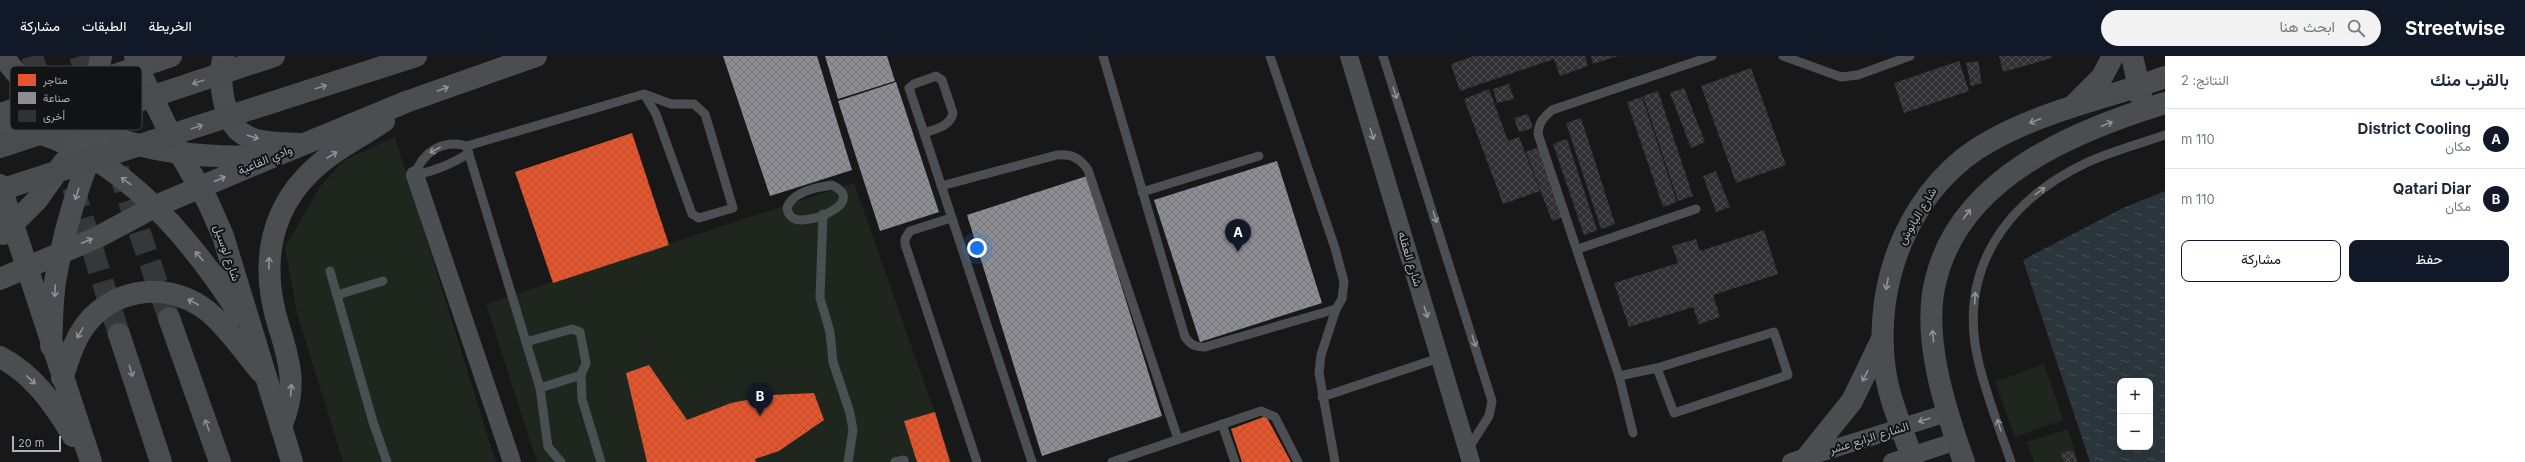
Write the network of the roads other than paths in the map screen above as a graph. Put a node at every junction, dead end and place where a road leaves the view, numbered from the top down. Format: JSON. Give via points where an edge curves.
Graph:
{"nodes":[{"id":1,"x":3,"y":56,"type":"edge"},
{"id":2,"x":101,"y":56,"type":"edge"},
{"id":3,"x":171,"y":56,"type":"edge"},
{"id":4,"x":224,"y":56,"type":"edge"},
{"id":5,"x":274,"y":56,"type":"edge"},
{"id":6,"x":416,"y":56,"type":"edge"},
{"id":7,"x":536,"y":56,"type":"edge"},
{"id":8,"x":1103,"y":56,"type":"edge"},
{"id":9,"x":1270,"y":56,"type":"edge"},
{"id":10,"x":1349,"y":56,"type":"edge"},
{"id":11,"x":1383,"y":56,"type":"edge"},
{"id":12,"x":1712,"y":56,"type":"edge"},
{"id":13,"x":1783,"y":56,"type":"edge"},
{"id":14,"x":1910,"y":56,"type":"edge"},
{"id":15,"x":2113,"y":56,"type":"edge"},
{"id":16,"x":2132,"y":56,"type":"edge"},
{"id":17,"x":2148,"y":56,"type":"edge"},
{"id":18,"x":1898,"y":58,"type":"edge"},
{"id":19,"x":136,"y":62,"type":"edge"},
{"id":20,"x":10,"y":66,"type":"edge"},
{"id":21,"x":99,"y":66,"type":"edge"},
{"id":22,"x":142,"y":75,"type":"edge"},
{"id":23,"x":2152,"y":81,"type":"edge"},
{"id":24,"x":644,"y":94,"type":"junction"},
{"id":25,"x":142,"y":100,"type":"edge"},
{"id":26,"x":406,"y":102,"type":"junction"},
{"id":27,"x":2156,"y":106,"type":"edge"},
{"id":28,"x":2071,"y":107,"type":"junction"},
{"id":29,"x":10,"y":110,"type":"edge"},
{"id":30,"x":0,"y":114,"type":"edge"},
{"id":31,"x":0,"y":124,"type":"edge"},
{"id":32,"x":10,"y":127,"type":"edge"},
{"id":33,"x":23,"y":130,"type":"edge"},
{"id":34,"x":54,"y":130,"type":"edge"},
{"id":35,"x":93,"y":130,"type":"edge"},
{"id":36,"x":96,"y":130,"type":"edge"},
{"id":37,"x":924,"y":133,"type":"junction"},
{"id":38,"x":2165,"y":135,"type":"edge"},
{"id":39,"x":302,"y":145,"type":"junction"},
{"id":40,"x":0,"y":148,"type":"edge"},
{"id":41,"x":468,"y":149,"type":"junction"},
{"id":42,"x":82,"y":152,"type":"junction"},
{"id":43,"x":179,"y":152,"type":"junction"},
{"id":44,"x":274,"y":156,"type":"junction"},
{"id":45,"x":1259,"y":156,"type":"dead end"},
{"id":46,"x":415,"y":175,"type":"junction"},
{"id":47,"x":0,"y":185,"type":"edge"},
{"id":48,"x":941,"y":186,"type":"junction"},
{"id":49,"x":200,"y":188,"type":"junction"},
{"id":50,"x":0,"y":190,"type":"edge"},
{"id":51,"x":1142,"y":192,"type":"junction"},
{"id":52,"x":156,"y":206,"type":"junction"},
{"id":53,"x":1696,"y":209,"type":"dead end"},
{"id":54,"x":823,"y":214,"type":"junction"},
{"id":55,"x":951,"y":218,"type":"junction"},
{"id":56,"x":6,"y":231,"type":"edge"},
{"id":57,"x":1578,"y":249,"type":"junction"},
{"id":58,"x":60,"y":253,"type":"junction"},
{"id":59,"x":26,"y":268,"type":"junction"},
{"id":60,"x":330,"y":271,"type":"dead end"},
{"id":61,"x":0,"y":279,"type":"edge"},
{"id":62,"x":383,"y":281,"type":"dead end"},
{"id":63,"x":337,"y":296,"type":"junction"},
{"id":64,"x":1336,"y":309,"type":"junction"},
{"id":65,"x":169,"y":318,"type":"tunnel mouth"},
{"id":66,"x":119,"y":334,"type":"tunnel mouth"},
{"id":67,"x":253,"y":334,"type":"junction"},
{"id":68,"x":1882,"y":340,"type":"junction"},
{"id":69,"x":526,"y":342,"type":"junction"},
{"id":70,"x":51,"y":346,"type":"junction"},
{"id":71,"x":0,"y":357,"type":"edge"},
{"id":72,"x":1439,"y":358,"type":"junction"},
{"id":73,"x":1657,"y":368,"type":"junction"},
{"id":74,"x":581,"y":375,"type":"junction"},
{"id":75,"x":1619,"y":376,"type":"junction"},
{"id":76,"x":62,"y":378,"type":"junction"},
{"id":77,"x":266,"y":378,"type":"junction"},
{"id":78,"x":540,"y":388,"type":"junction"},
{"id":79,"x":1322,"y":397,"type":"junction"},
{"id":80,"x":1947,"y":413,"type":"junction"},
{"id":81,"x":1222,"y":424,"type":"junction"},
{"id":82,"x":281,"y":427,"type":"junction"},
{"id":83,"x":1901,"y":428,"type":"junction"},
{"id":84,"x":1632,"y":433,"type":"dead end"},
{"id":85,"x":1178,"y":439,"type":"junction"},
{"id":86,"x":1957,"y":441,"type":"junction"},
{"id":87,"x":1469,"y":456,"type":"edge"},
{"id":88,"x":1799,"y":459,"type":"edge"},
{"id":89,"x":1906,"y":460,"type":"edge"},
{"id":90,"x":89,"y":462,"type":"edge"},
{"id":91,"x":161,"y":462,"type":"edge"},
{"id":92,"x":220,"y":462,"type":"edge"},
{"id":93,"x":292,"y":462,"type":"edge"},
{"id":94,"x":387,"y":462,"type":"edge"},
{"id":95,"x":512,"y":462,"type":"edge"},
{"id":96,"x":561,"y":462,"type":"edge"},
{"id":97,"x":601,"y":462,"type":"edge"},
{"id":98,"x":848,"y":462,"type":"edge"},
{"id":99,"x":895,"y":462,"type":"edge"},
{"id":100,"x":904,"y":462,"type":"edge"},
{"id":101,"x":977,"y":462,"type":"edge"},
{"id":102,"x":1032,"y":462,"type":"edge"},
{"id":103,"x":1112,"y":462,"type":"edge"},
{"id":104,"x":1235,"y":462,"type":"edge"},
{"id":105,"x":1298,"y":462,"type":"edge"},
{"id":106,"x":1335,"y":462,"type":"edge"},
{"id":107,"x":1964,"y":462,"type":"edge"},
{"id":108,"x":2011,"y":462,"type":"edge"}],
"edges":[{"from":1,"to":20,"type":"street"},
{"from":2,"to":21,"type":"street"},
{"from":3,"to":19,"type":"street"},
{"from":4,"to":39,"type":"street","one_way":true,"via":[[221,70],[222,90],[225,105],[234,124],[243,134],[268,142]]},
{"from":5,"to":25,"type":"main road","one_way":true},
{"from":50,"to":6,"type":"main road","one_way":true},
{"from":26,"to":7,"type":"street","name":"وادي القاعية","one_way":true},
{"from":8,"to":51,"type":"lane"},
{"from":9,"to":64,"type":"lane","via":[[1335,248],[1344,282],[1342,298]]},
{"from":10,"to":72,"type":"street","name":"شارع العقله","one_way":true},
{"from":11,"to":87,"type":"lane","one_way":true,"via":[[1492,401],[1489,416]]},
{"from":12,"to":57,"type":"lane","via":[[1552,110],[1541,119],[1538,134]]},
{"from":13,"to":18,"type":"lane","via":[[1841,78],[1858,75]]},
{"from":14,"to":18,"type":"lane"},
{"from":15,"to":28,"type":"street","via":[[2102,77]]},
{"from":16,"to":23,"type":"street"},
{"from":17,"to":23,"type":"street"},
{"from":22,"to":43,"type":"street","name":"شارع لوسيل"},
{"from":23,"to":27,"type":"street"},
{"from":23,"to":28,"type":"street","name":"شارع البانوش"},
{"from":24,"to":24,"type":"lane","via":[[656,114],[692,214],[699,218],[733,208],[705,114],[700,107],[694,104],[671,104]]},
{"from":24,"to":41,"type":"lane"},
{"from":26,"to":39,"type":"street","name":"وادي القاعية"},
{"from":82,"to":26,"type":"street","one_way":true,"via":[[289,408],[291,374],[272,303],[269,259],[273,235],[280,216],[294,190],[324,160],[373,129]]},
{"from":80,"to":27,"type":"street","one_way":true,"via":[[1936,359],[1933,306],[1935,280],[1943,255],[1955,232],[1987,193],[2015,170],[2071,139]]},
{"from":28,"to":68,"type":"street","name":"شارع البانوش","one_way":true,"via":[[1991,140],[1967,155],[1932,189],[1899,246],[1887,284]]},
{"from":29,"to":30,"type":"street"},
{"from":31,"to":32,"type":"street"},
{"from":33,"to":42,"type":"street"},
{"from":34,"to":40,"type":"main road","one_way":true},
{"from":35,"to":42,"type":"street"},
{"from":36,"to":43,"type":"street","via":[[136,144]]},
{"from":37,"to":37,"type":"lane","via":[[909,88],[914,84],[940,77],[952,118],[946,124]]},
{"from":37,"to":48,"type":"lane"},
{"from":108,"to":38,"type":"lane","one_way":true,"via":[[1979,364],[1976,346],[1976,291],[1979,273],[1989,250],[2002,228],[2018,209],[2057,179],[2106,155]]},
{"from":39,"to":44,"type":"street","name":"وادي القاعية"},
{"from":41,"to":46,"type":"lane","via":[[450,165],[434,172]]},
{"from":41,"to":46,"type":"lane","one_way":true,"via":[[453,144],[431,151],[422,158]]},
{"from":41,"to":69,"type":"lane"},
{"from":52,"to":42,"type":"street","one_way":true},
{"from":42,"to":56,"type":"street"},
{"from":42,"to":58,"type":"street","one_way":true},
{"from":43,"to":44,"type":"street","via":[[212,156]]},
{"from":43,"to":49,"type":"street","name":"شارع لوسيل"},
{"from":49,"to":44,"type":"street","name":"وادي القاعية","one_way":true},
{"from":45,"to":51,"type":"lane"},
{"from":46,"to":95,"type":"street"},
{"from":47,"to":56,"type":"street"},
{"from":48,"to":55,"type":"lane"},
{"from":48,"to":85,"type":"lane","via":[[1057,155],[1066,154],[1083,162],[1088,170]]},
{"from":49,"to":52,"type":"street","name":"وادي القاعية"},
{"from":49,"to":67,"type":"street","name":"شارع لوسيل","via":[[223,236]]},
{"from":51,"to":64,"type":"lane","via":[[1185,336],[1189,343],[1197,348],[1205,348]]},
{"from":58,"to":52,"type":"street","name":"وادي القاعية","one_way":true,"via":[[98,237]]},
{"from":67,"to":52,"type":"street","one_way":true,"via":[[206,264]]},
{"from":53,"to":57,"type":"lane"},
{"from":54,"to":54,"type":"lane","via":[[836,211],[841,206],[841,192],[832,185],[821,186],[793,198],[787,208],[794,219],[802,220]]},
{"from":54,"to":98,"type":"lane","via":[[820,298],[830,332],[833,362],[853,430]]},
{"from":55,"to":101,"type":"lane","via":[[910,231],[905,244]]},
{"from":55,"to":102,"type":"lane"},
{"from":56,"to":59,"type":"street"},
{"from":57,"to":75,"type":"lane"},
{"from":58,"to":59,"type":"street","name":"وادي القاعية"},
{"from":58,"to":70,"type":"street","one_way":true},
{"from":59,"to":61,"type":"street","name":"وادي القاعية"},
{"from":59,"to":70,"type":"street"},
{"from":60,"to":63,"type":"lane"},
{"from":62,"to":63,"type":"lane"},
{"from":63,"to":94,"type":"lane"},
{"from":64,"to":79,"type":"lane","via":[[1321,355],[1319,374]]},
{"from":92,"to":65,"type":"highway","one_way":true},
{"from":66,"to":91,"type":"highway","one_way":true},
{"from":67,"to":77,"type":"street","name":"شارع لوسيل"},
{"from":68,"to":83,"type":"street","name":"شارع البانوش","via":[[1887,384]]},
{"from":68,"to":88,"type":"street","one_way":true,"via":[[1852,400]]},
{"from":69,"to":74,"type":"lane","via":[[576,329],[580,332],[586,363]]},
{"from":69,"to":78,"type":"lane"},
{"from":70,"to":76,"type":"street"},
{"from":71,"to":90,"type":"street","one_way":true,"via":[[30,378],[48,397]]},
{"from":72,"to":79,"type":"lane"},
{"from":72,"to":87,"type":"street","name":"شارع العقله"},
{"from":73,"to":73,"type":"lane","via":[[1774,332],[1788,375],[1674,413]]},
{"from":73,"to":75,"type":"lane"},
{"from":74,"to":78,"type":"lane"},
{"from":74,"to":97,"type":"lane","via":[[582,399]]},
{"from":75,"to":84,"type":"lane"},
{"from":77,"to":76,"type":"street","one_way":true,"via":[[202,307],[184,297],[166,292],[144,292],[118,298],[92,317],[73,346]]},
{"from":76,"to":90,"type":"street"},
{"from":77,"to":82,"type":"street","name":"شارع لوسيل"},
{"from":78,"to":96,"type":"lane","via":[[545,436],[548,446]]},
{"from":79,"to":106,"type":"lane"},
{"from":80,"to":83,"type":"street","name":"الشارع الرابع عشر","one_way":true},
{"from":80,"to":86,"type":"street"},
{"from":81,"to":85,"type":"lane"},
{"from":81,"to":104,"type":"lane"},
{"from":81,"to":105,"type":"lane","via":[[1256,412],[1271,413],[1279,422]]},
{"from":82,"to":93,"type":"street","name":"شارع لوسيل"},
{"from":83,"to":88,"type":"street","name":"الشارع الرابع عشر"},
{"from":83,"to":89,"type":"street","name":"شارع البانوش"},
{"from":85,"to":103,"type":"lane"},
{"from":86,"to":89,"type":"street"},
{"from":86,"to":107,"type":"street"},
{"from":99,"to":100,"type":"lane"}]}
